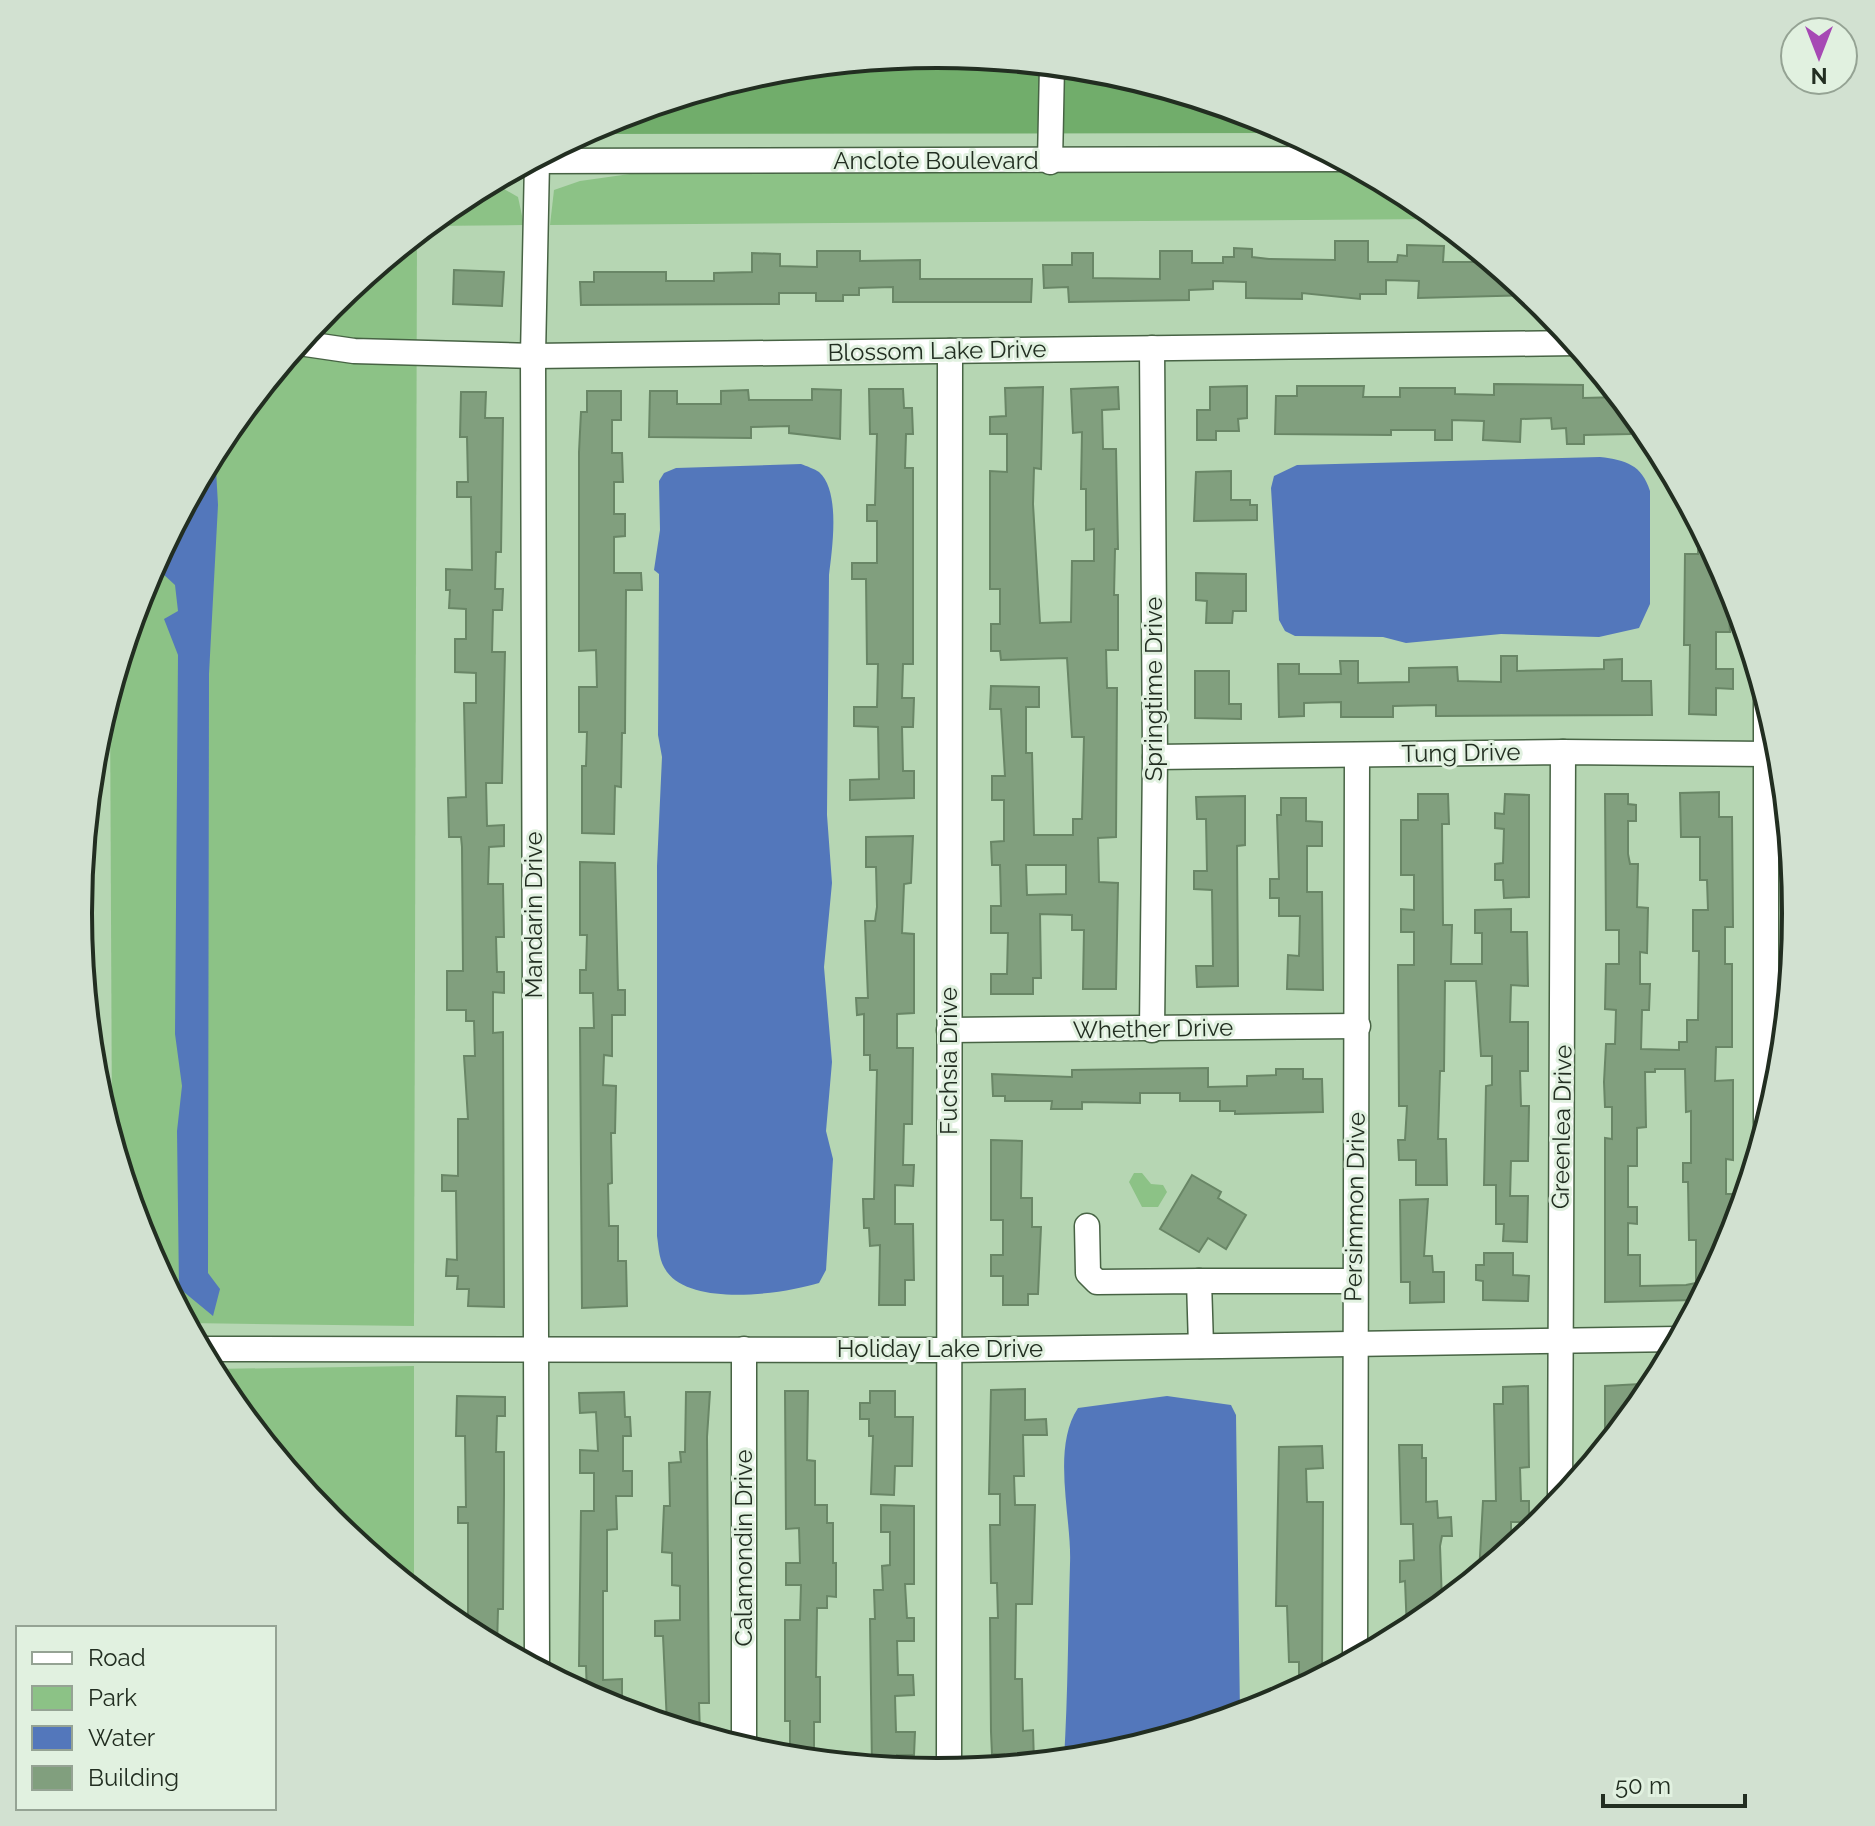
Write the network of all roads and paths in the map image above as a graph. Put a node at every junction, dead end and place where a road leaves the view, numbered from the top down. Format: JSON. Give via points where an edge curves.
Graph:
{"nodes":[{"id":1,"x":1052,"y":76,"type":"edge"},
{"id":2,"x":1319,"y":159,"type":"edge"},
{"id":3,"x":553,"y":161,"type":"edge"},
{"id":4,"x":1050,"y":162,"type":"junction"},
{"id":5,"x":534,"y":171,"type":"edge"},
{"id":6,"x":1561,"y":343,"type":"edge"},
{"id":7,"x":312,"y":345,"type":"edge"},
{"id":8,"x":1152,"y":348,"type":"junction"},
{"id":9,"x":950,"y":351,"type":"junction"},
{"id":10,"x":533,"y":356,"type":"junction"},
{"id":11,"x":1766,"y":748,"type":"edge"},
{"id":12,"x":1563,"y":752,"type":"junction"},
{"id":13,"x":1766,"y":754,"type":"junction"},
{"id":14,"x":1357,"y":755,"type":"junction"},
{"id":15,"x":1155,"y":757,"type":"junction"},
{"id":16,"x":1358,"y":1026,"type":"junction"},
{"id":17,"x":949,"y":1030,"type":"junction"},
{"id":18,"x":1152,"y":1030,"type":"junction"},
{"id":19,"x":1766,"y":1078,"type":"edge"},
{"id":20,"x":1087,"y":1226,"type":"dead end"},
{"id":21,"x":1199,"y":1281,"type":"junction"},
{"id":22,"x":1354,"y":1281,"type":"junction"},
{"id":23,"x":1667,"y":1339,"type":"edge"},
{"id":24,"x":1559,"y":1340,"type":"junction"},
{"id":25,"x":1353,"y":1344,"type":"junction"},
{"id":26,"x":1201,"y":1346,"type":"junction"},
{"id":27,"x":215,"y":1349,"type":"edge"},
{"id":28,"x":535,"y":1349,"type":"junction"},
{"id":29,"x":744,"y":1349,"type":"junction"},
{"id":30,"x":950,"y":1350,"type":"junction"},
{"id":31,"x":1560,"y":1484,"type":"edge"},
{"id":32,"x":1355,"y":1648,"type":"edge"},
{"id":33,"x":537,"y":1657,"type":"edge"},
{"id":34,"x":744,"y":1735,"type":"edge"},
{"id":35,"x":949,"y":1758,"type":"edge"}],
"edges":[{"from":1,"to":4,"type":"street"},
{"from":2,"to":4,"type":"street","name":"Anclote Boulevard"},
{"from":3,"to":4,"type":"street","name":"Anclote Boulevard"},
{"from":5,"to":10,"type":"street","name":"Mandarin Drive"},
{"from":6,"to":8,"type":"street","name":"Blossom Lake Drive"},
{"from":7,"to":10,"type":"street","name":"Blossom Lake Drive"},
{"from":8,"to":9,"type":"street","name":"Blossom Lake Drive"},
{"from":8,"to":15,"type":"street","name":"Springtime Drive"},
{"from":9,"to":10,"type":"street","name":"Blossom Lake Drive"},
{"from":9,"to":17,"type":"street","name":"Fuchsia Drive"},
{"from":10,"to":28,"type":"street","name":"Mandarin Drive"},
{"from":11,"to":13,"type":"street"},
{"from":12,"to":13,"type":"street","name":"Tung Drive"},
{"from":12,"to":14,"type":"street","name":"Tung Drive"},
{"from":12,"to":24,"type":"street","name":"Greenlea Drive"},
{"from":13,"to":19,"type":"street"},
{"from":14,"to":15,"type":"street","name":"Tung Drive"},
{"from":14,"to":16,"type":"street","name":"Persimmon Drive"},
{"from":15,"to":18,"type":"street","name":"Springtime Drive"},
{"from":16,"to":18,"type":"street","name":"Whether Drive"},
{"from":16,"to":22,"type":"street","name":"Persimmon Drive"},
{"from":17,"to":18,"type":"street","name":"Whether Drive"},
{"from":17,"to":30,"type":"street","name":"Fuchsia Drive"},
{"from":20,"to":21,"type":"street","via":[[1088,1273],[1097,1282]]},
{"from":21,"to":22,"type":"street"},
{"from":21,"to":26,"type":"street"},
{"from":22,"to":25,"type":"street","name":"Persimmon Drive"},
{"from":23,"to":24,"type":"street","name":"Holiday Lake Drive"},
{"from":24,"to":25,"type":"street","name":"Holiday Lake Drive"},
{"from":24,"to":31,"type":"street","name":"Greenlea Drive"},
{"from":25,"to":26,"type":"street","name":"Holiday Lake Drive"},
{"from":25,"to":32,"type":"street","name":"Persimmon Drive"},
{"from":26,"to":30,"type":"street","name":"Holiday Lake Drive"},
{"from":27,"to":28,"type":"street","name":"Holiday Lake Drive"},
{"from":28,"to":29,"type":"street","name":"Holiday Lake Drive"},
{"from":28,"to":33,"type":"street","name":"Mandarin Drive"},
{"from":29,"to":30,"type":"street","name":"Holiday Lake Drive"},
{"from":29,"to":34,"type":"street","name":"Calamondin Drive"},
{"from":30,"to":35,"type":"street","name":"Fuchsia Drive"}]}
